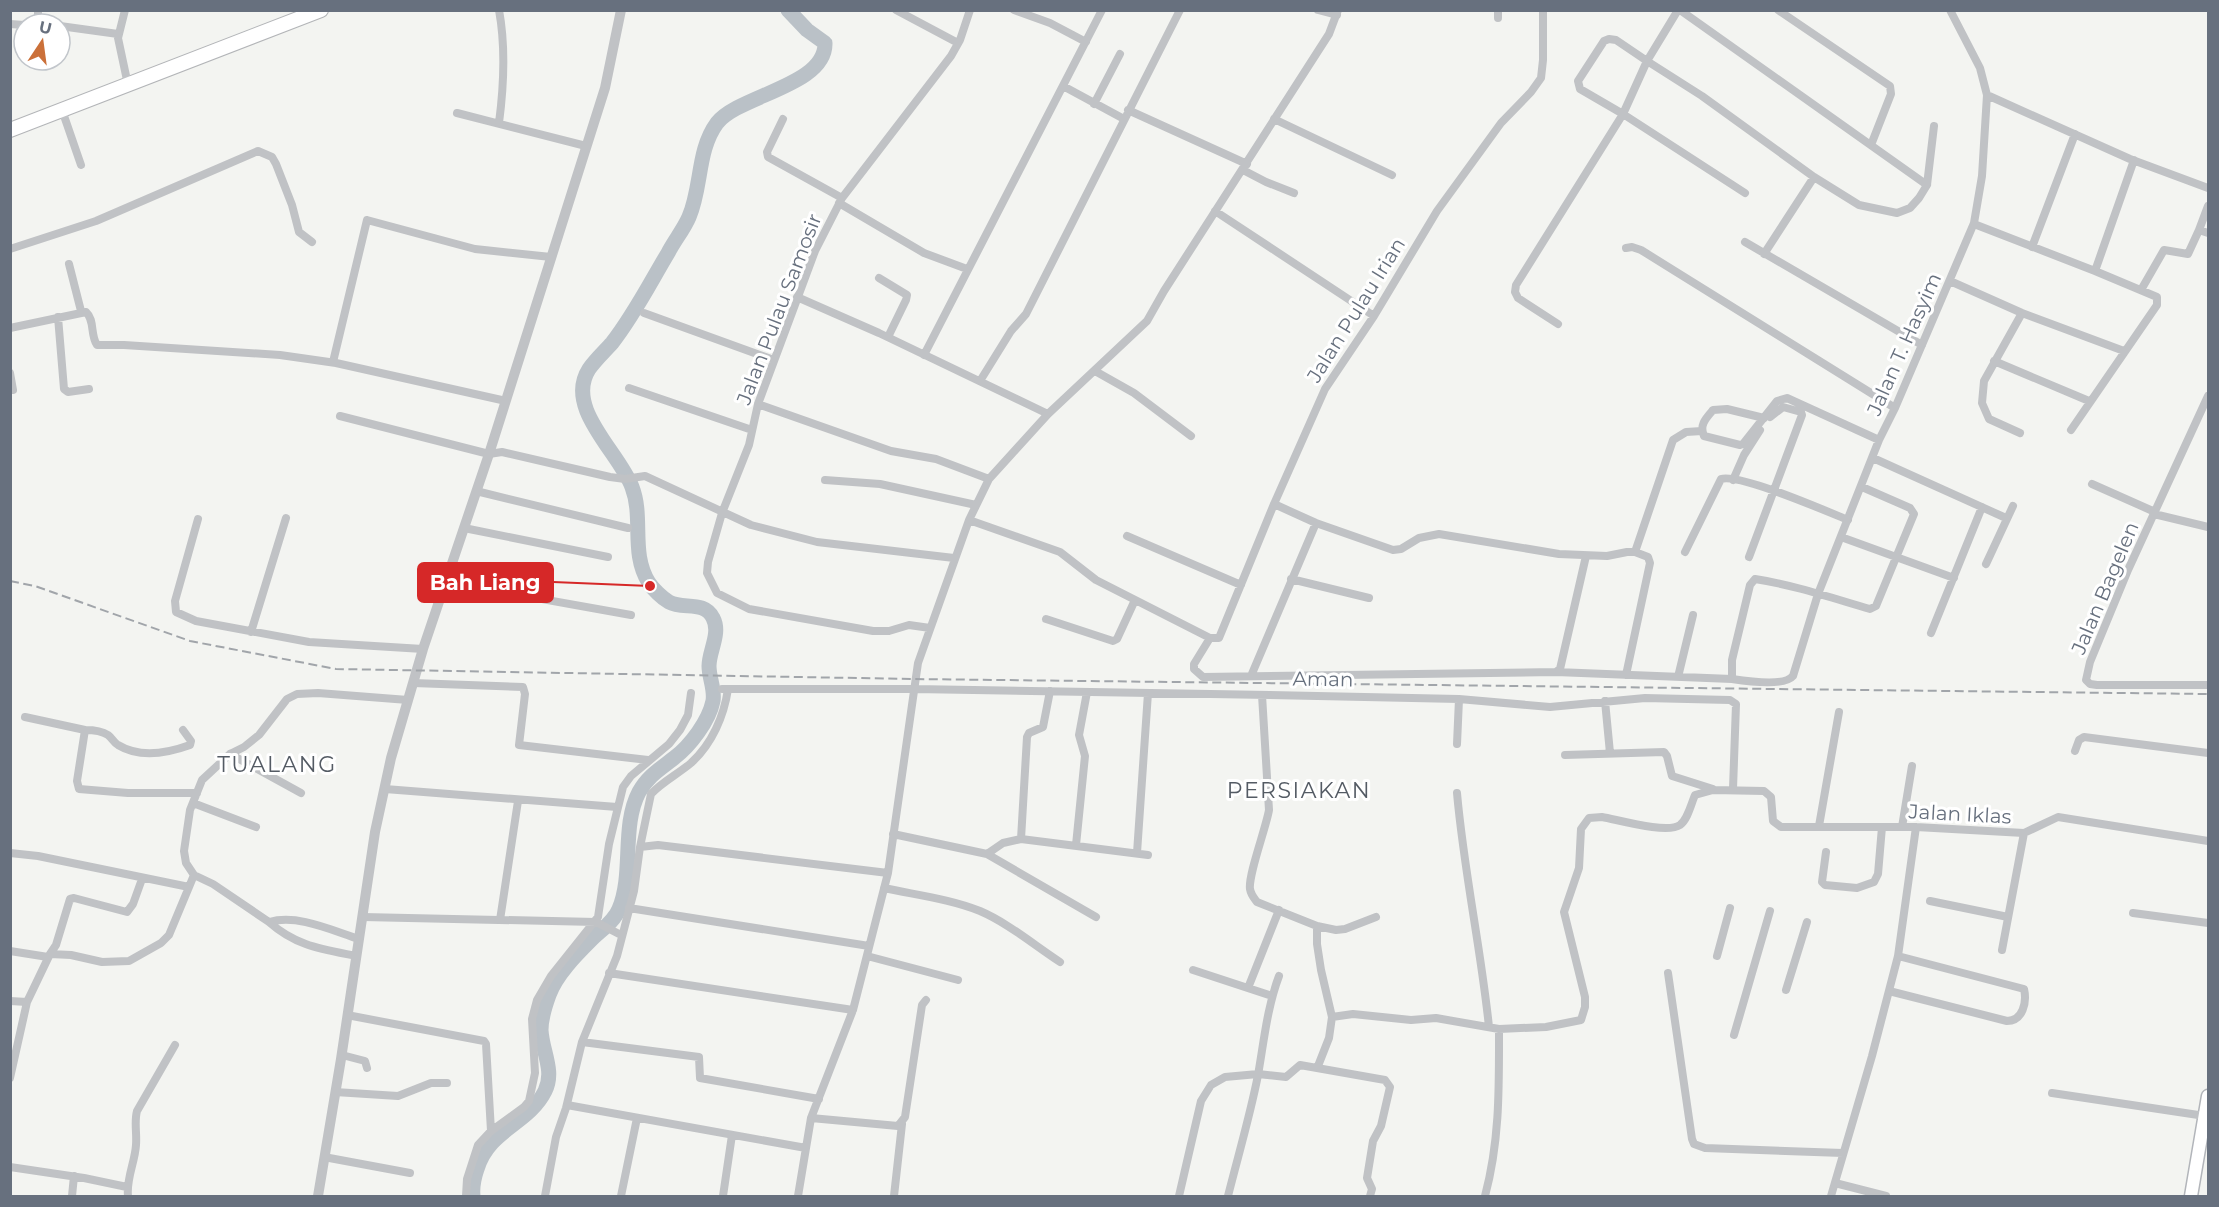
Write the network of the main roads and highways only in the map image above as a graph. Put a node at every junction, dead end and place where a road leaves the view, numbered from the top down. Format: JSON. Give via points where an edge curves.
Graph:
{"nodes":[{"id":1,"x":321,"y":10,"type":"edge"},
{"id":2,"x":10,"y":130,"type":"edge"},
{"id":3,"x":2208,"y":1096,"type":"edge"},
{"id":4,"x":2205,"y":1139,"type":"edge"},
{"id":5,"x":2191,"y":1197,"type":"edge"}],
"edges":[{"from":1,"to":2,"type":"highway"},
{"from":3,"to":4,"type":"main road"},
{"from":4,"to":5,"type":"main road"}]}
